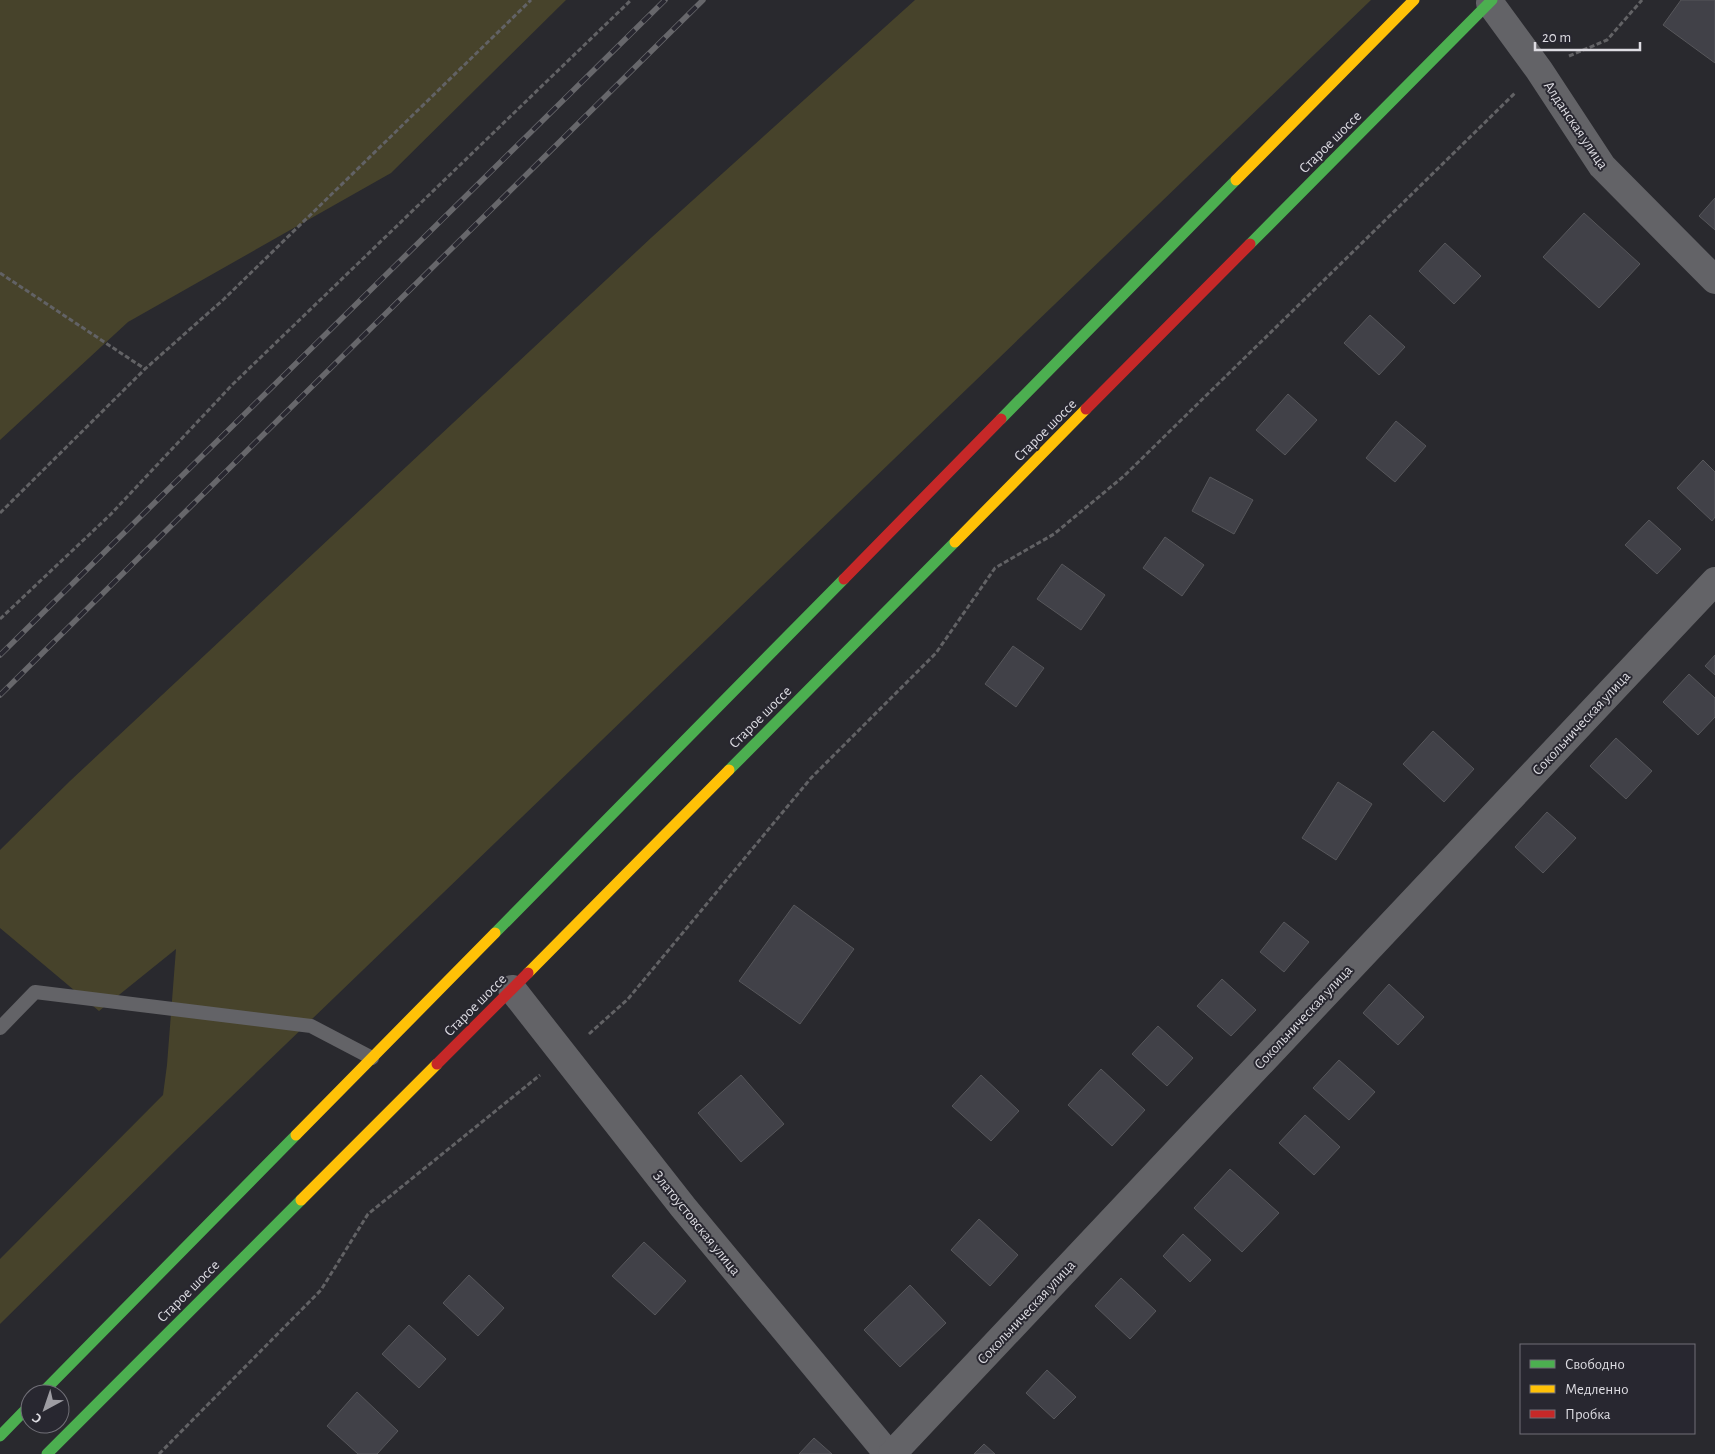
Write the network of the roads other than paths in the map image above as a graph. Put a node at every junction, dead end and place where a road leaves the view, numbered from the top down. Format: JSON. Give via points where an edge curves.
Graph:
{"nodes":[{"id":1,"x":1414,"y":0,"type":"edge"},
{"id":2,"x":1491,"y":1,"type":"edge"},
{"id":3,"x":1715,"y":280,"type":"edge"},
{"id":4,"x":1715,"y":581,"type":"edge"},
{"id":5,"x":512,"y":989,"type":"junction"},
{"id":6,"x":0,"y":1028,"type":"edge"},
{"id":7,"x":372,"y":1058,"type":"junction"},
{"id":8,"x":51,"y":1384,"type":"edge"},
{"id":9,"x":20,"y":1415,"type":"edge"},
{"id":10,"x":0,"y":1436,"type":"edge"},
{"id":11,"x":47,"y":1454,"type":"edge"},
{"id":12,"x":890,"y":1454,"type":"edge"}],
"edges":[{"from":1,"to":7,"type":"highway"},
{"from":2,"to":3,"type":"street","name":"Алданская улица","via":[[1602,166]]},
{"from":2,"to":5,"type":"highway","name":"Старое шоссе"},
{"from":4,"to":12,"type":"street","name":"Сокольническая улица"},
{"from":5,"to":11,"type":"highway","name":"Старое шоссе"},
{"from":5,"to":12,"type":"street","name":"Златоустовская улица","via":[[683,1207]]},
{"from":6,"to":7,"type":"lane","via":[[35,992],[311,1026]]},
{"from":7,"to":8,"type":"highway"},
{"from":9,"to":10,"type":"highway"}]}
